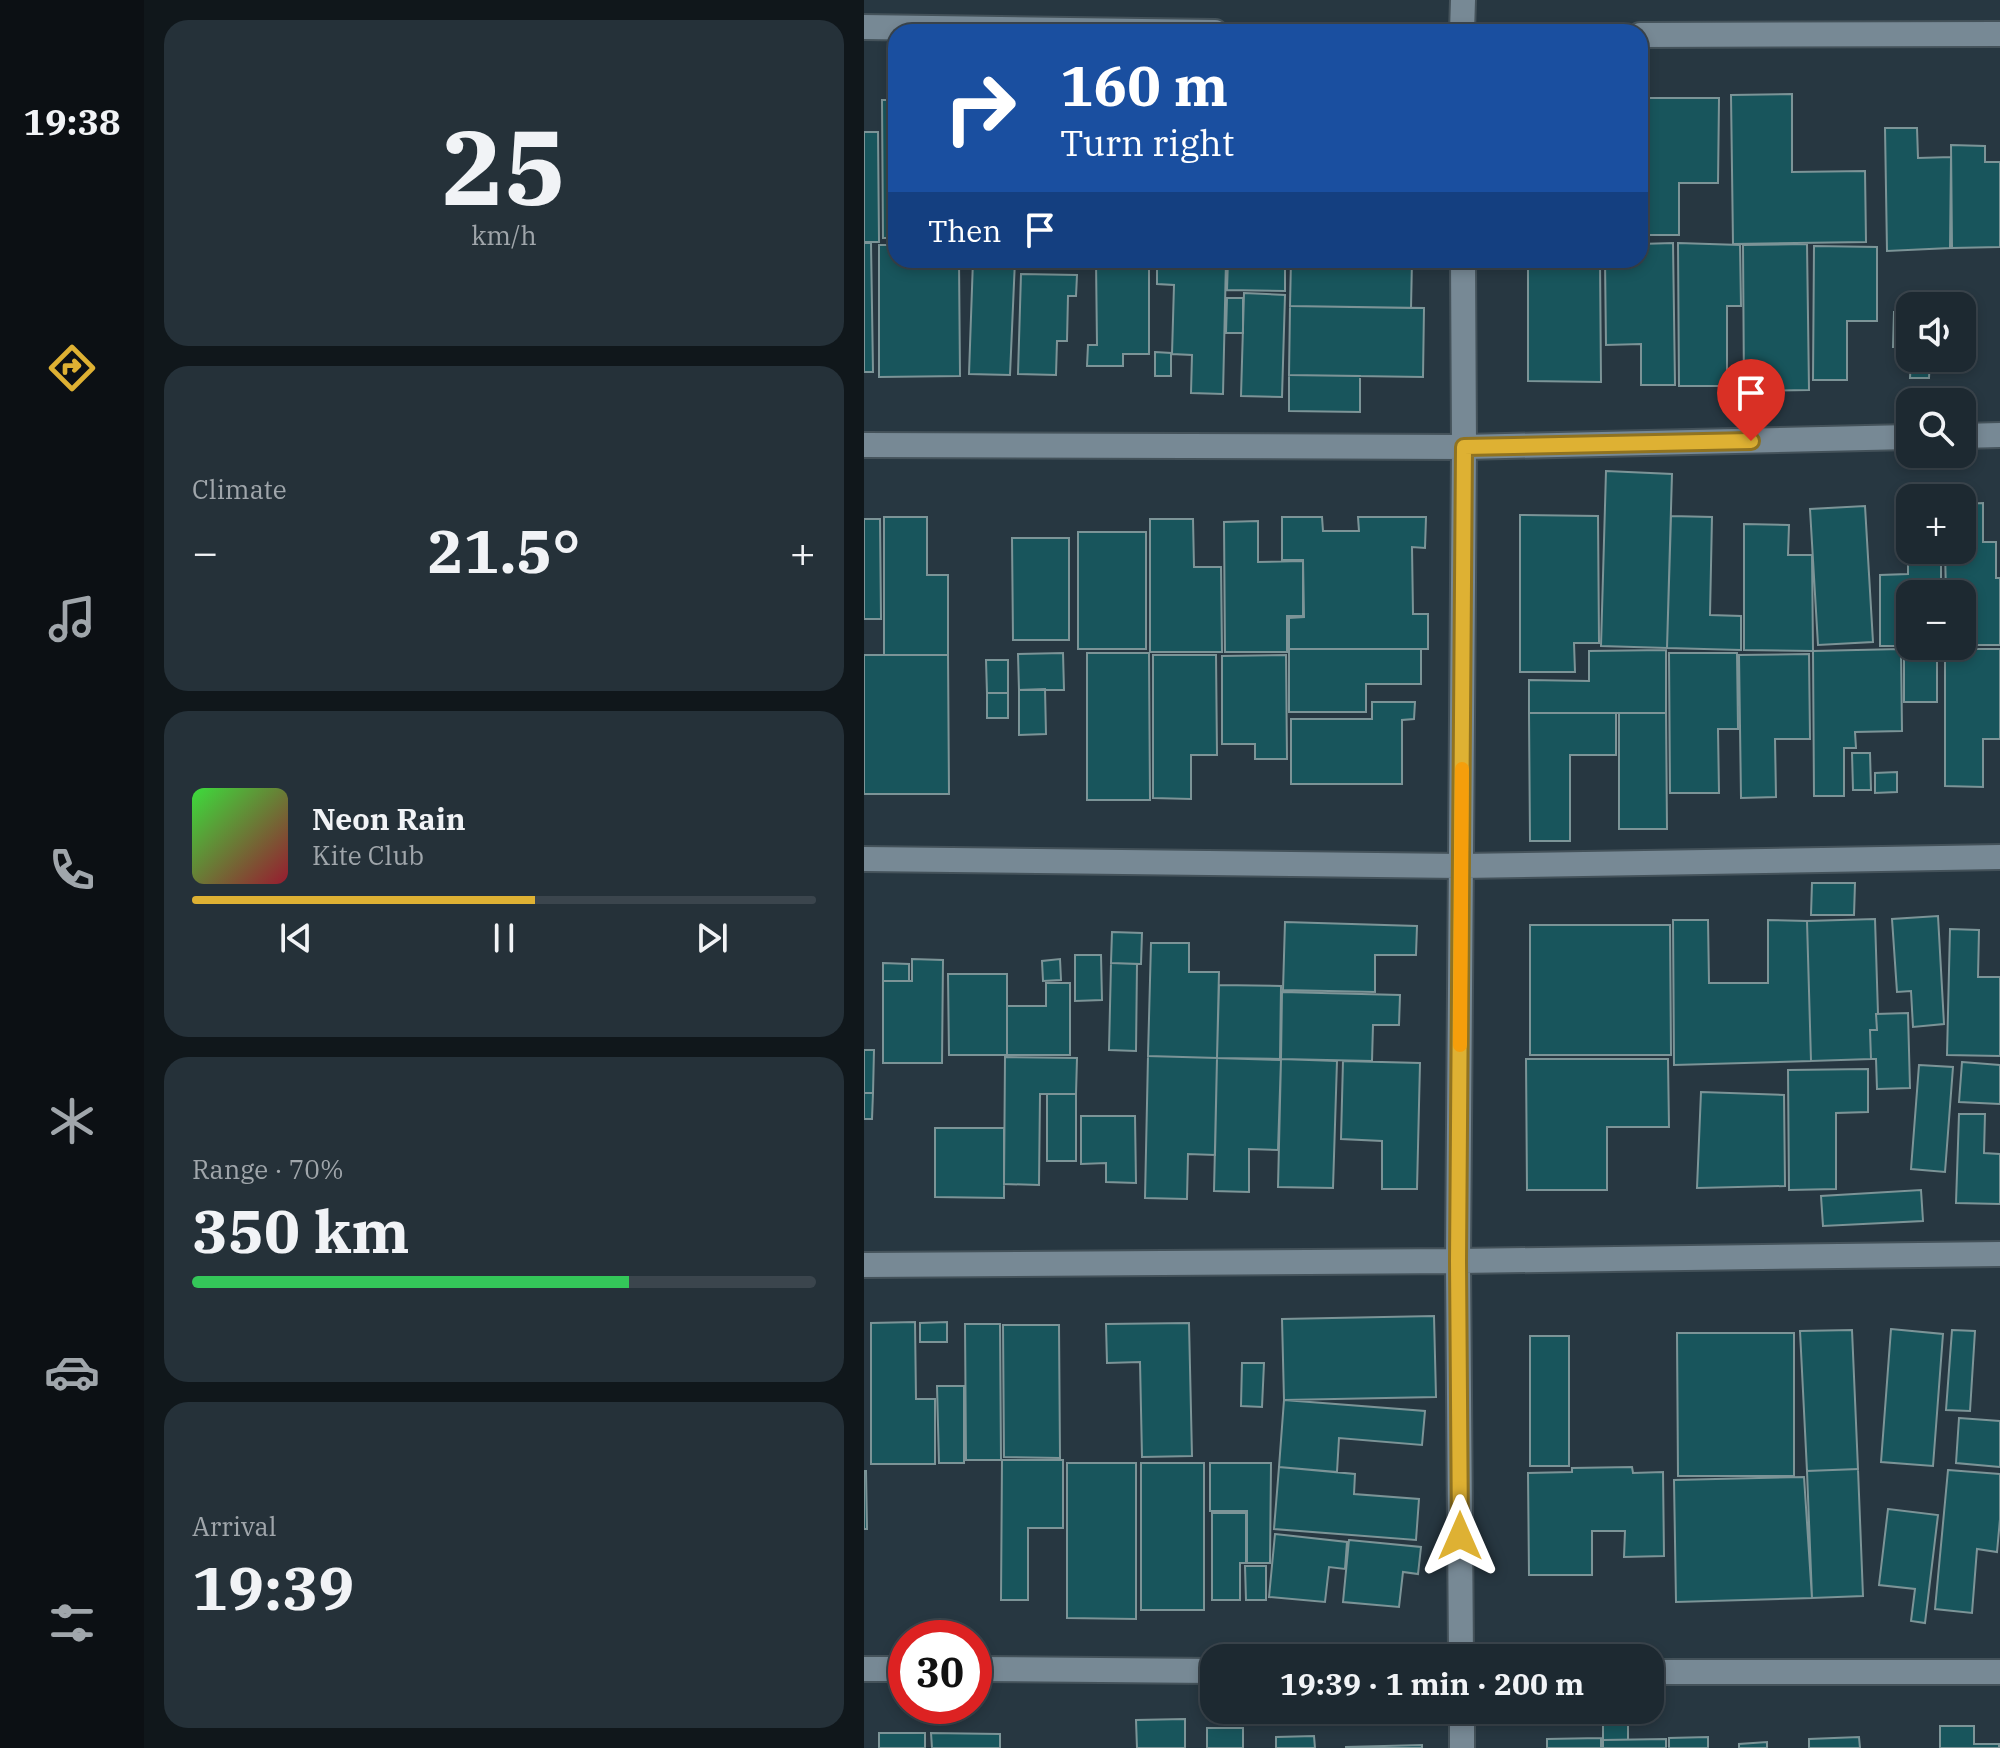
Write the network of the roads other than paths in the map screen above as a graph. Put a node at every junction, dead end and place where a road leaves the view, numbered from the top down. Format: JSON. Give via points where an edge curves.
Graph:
{"nodes":[{"id":1,"x":1463,"y":0,"type":"edge"},
{"id":2,"x":1462,"y":24,"type":"edge"},
{"id":3,"x":864,"y":27,"type":"edge"},
{"id":4,"x":888,"y":27,"type":"edge"},
{"id":5,"x":2000,"y":34,"type":"edge"},
{"id":6,"x":1648,"y":35,"type":"edge"},
{"id":7,"x":1463,"y":268,"type":"edge"},
{"id":8,"x":2000,"y":435,"type":"edge"},
{"id":9,"x":1976,"y":436,"type":"edge"},
{"id":10,"x":1896,"y":437,"type":"edge"},
{"id":11,"x":864,"y":445,"type":"edge"},
{"id":12,"x":1464,"y":447,"type":"junction"},
{"id":13,"x":2000,"y":857,"type":"edge"},
{"id":14,"x":864,"y":859,"type":"edge"},
{"id":15,"x":1461,"y":866,"type":"junction"},
{"id":16,"x":2000,"y":1254,"type":"edge"},
{"id":17,"x":1458,"y":1261,"type":"junction"},
{"id":18,"x":864,"y":1265,"type":"edge"},
{"id":19,"x":1461,"y":1644,"type":"edge"},
{"id":20,"x":864,"y":1669,"type":"edge"},
{"id":21,"x":888,"y":1669,"type":"edge"},
{"id":22,"x":992,"y":1669,"type":"edge"},
{"id":23,"x":1200,"y":1671,"type":"edge"},
{"id":24,"x":1664,"y":1672,"type":"edge"},
{"id":25,"x":2000,"y":1672,"type":"edge"},
{"id":26,"x":1462,"y":1724,"type":"edge"},
{"id":27,"x":1462,"y":1748,"type":"edge"}],
"edges":[{"from":1,"to":2,"type":"street"},
{"from":3,"to":4,"type":"street"},
{"from":5,"to":6,"type":"street"},
{"from":7,"to":12,"type":"street"},
{"from":8,"to":9,"type":"street"},
{"from":10,"to":12,"type":"street"},
{"from":11,"to":12,"type":"street"},
{"from":12,"to":15,"type":"street"},
{"from":13,"to":15,"type":"street"},
{"from":14,"to":15,"type":"street"},
{"from":15,"to":17,"type":"street"},
{"from":16,"to":17,"type":"street"},
{"from":17,"to":18,"type":"street"},
{"from":17,"to":19,"type":"street"},
{"from":20,"to":21,"type":"street"},
{"from":22,"to":23,"type":"street"},
{"from":24,"to":25,"type":"street"},
{"from":26,"to":27,"type":"street"}]}
